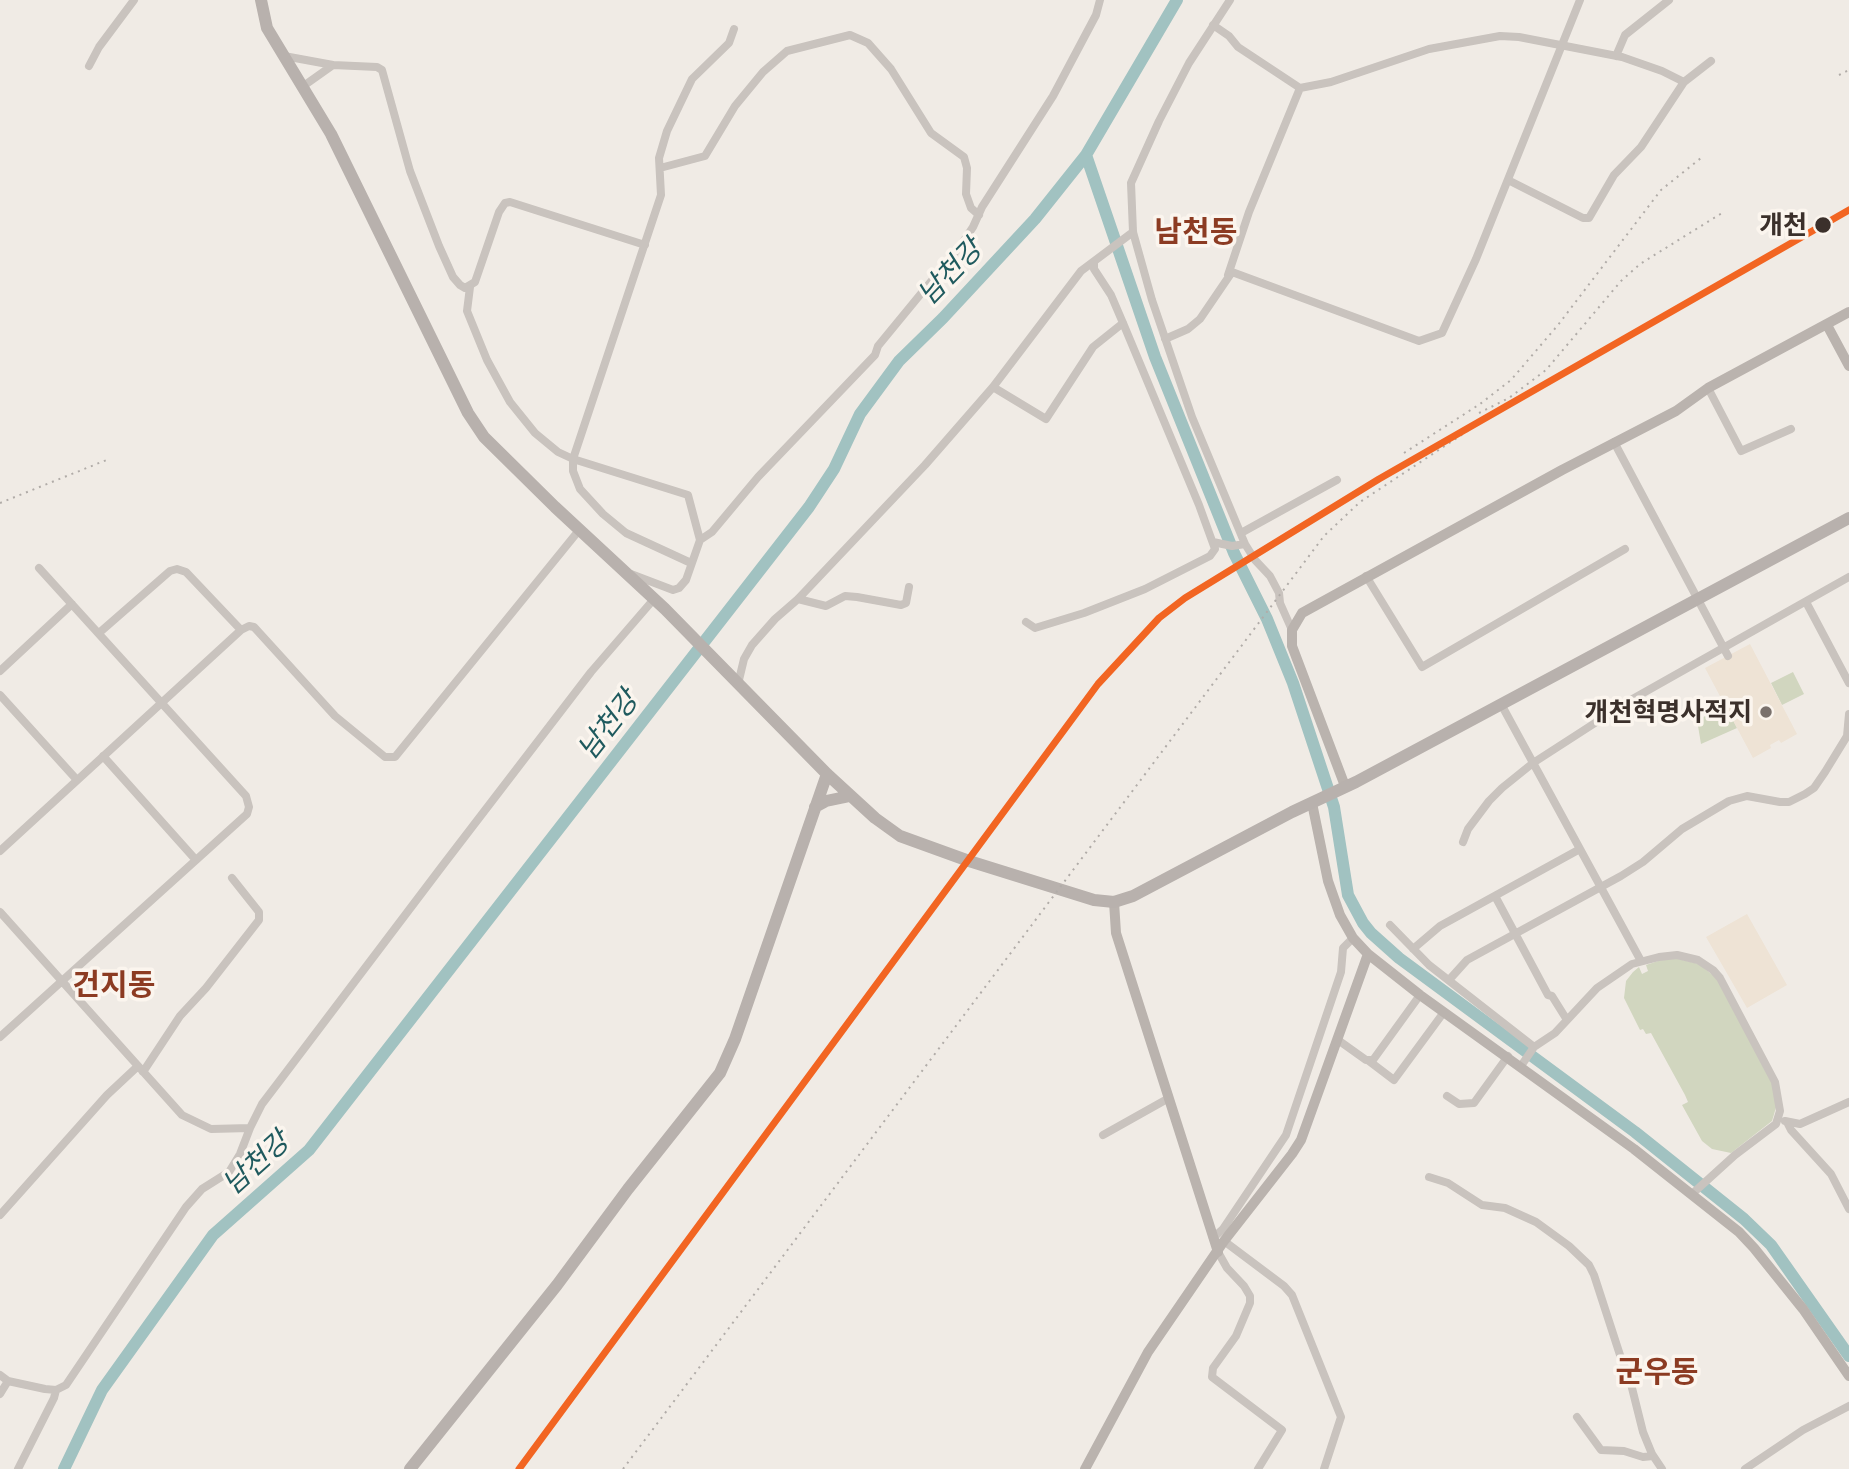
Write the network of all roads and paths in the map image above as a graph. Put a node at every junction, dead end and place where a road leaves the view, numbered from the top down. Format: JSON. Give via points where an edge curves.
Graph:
{"nodes":[{"id":1,"x":134,"y":0,"type":"edge"},
{"id":2,"x":261,"y":0,"type":"edge"},
{"id":3,"x":1100,"y":0,"type":"edge"},
{"id":4,"x":1230,"y":0,"type":"edge"},
{"id":5,"x":1580,"y":0,"type":"edge"},
{"id":6,"x":1669,"y":0,"type":"edge"},
{"id":7,"x":1213,"y":25,"type":"junction"},
{"id":8,"x":734,"y":29,"type":"dead end"},
{"id":9,"x":1562,"y":45,"type":"junction"},
{"id":10,"x":1616,"y":56,"type":"junction"},
{"id":11,"x":284,"y":57,"type":"junction"},
{"id":12,"x":1710,"y":61,"type":"dead end"},
{"id":13,"x":333,"y":65,"type":"junction"},
{"id":14,"x":89,"y":66,"type":"dead end"},
{"id":15,"x":1684,"y":82,"type":"junction"},
{"id":16,"x":302,"y":87,"type":"junction"},
{"id":17,"x":1300,"y":88,"type":"junction"},
{"id":18,"x":660,"y":168,"type":"junction"},
{"id":19,"x":1508,"y":180,"type":"junction"},
{"id":20,"x":979,"y":215,"type":"junction"},
{"id":21,"x":1129,"y":235,"type":"junction"},
{"id":22,"x":645,"y":245,"type":"junction"},
{"id":23,"x":1094,"y":262,"type":"junction"},
{"id":24,"x":1228,"y":275,"type":"junction"},
{"id":25,"x":470,"y":287,"type":"junction"},
{"id":26,"x":1849,"y":312,"type":"edge"},
{"id":27,"x":1123,"y":323,"type":"junction"},
{"id":28,"x":1827,"y":324,"type":"junction"},
{"id":29,"x":1165,"y":339,"type":"junction"},
{"id":30,"x":1849,"y":366,"type":"edge"},
{"id":31,"x":993,"y":387,"type":"junction"},
{"id":32,"x":1709,"y":388,"type":"junction"},
{"id":33,"x":1791,"y":429,"type":"dead end"},
{"id":34,"x":1614,"y":442,"type":"junction"},
{"id":35,"x":573,"y":459,"type":"junction"},
{"id":36,"x":1337,"y":480,"type":"dead end"},
{"id":37,"x":1849,"y":518,"type":"edge"},
{"id":38,"x":580,"y":529,"type":"junction"},
{"id":39,"x":1241,"y":533,"type":"junction"},
{"id":40,"x":700,"y":540,"type":"junction"},
{"id":41,"x":1213,"y":542,"type":"junction"},
{"id":42,"x":1245,"y":544,"type":"junction"},
{"id":43,"x":1625,"y":549,"type":"dead end"},
{"id":44,"x":691,"y":563,"type":"junction"},
{"id":45,"x":39,"y":569,"type":"dead end"},
{"id":46,"x":625,"y":571,"type":"junction"},
{"id":47,"x":1366,"y":576,"type":"junction"},
{"id":48,"x":1849,"y":577,"type":"edge"},
{"id":49,"x":909,"y":587,"type":"dead end"},
{"id":50,"x":1697,"y":598,"type":"junction"},
{"id":51,"x":654,"y":599,"type":"junction"},
{"id":52,"x":798,"y":599,"type":"junction"},
{"id":53,"x":1806,"y":602,"type":"junction"},
{"id":54,"x":72,"y":604,"type":"junction"},
{"id":55,"x":1026,"y":622,"type":"dead end"},
{"id":56,"x":241,"y":630,"type":"junction"},
{"id":57,"x":1292,"y":630,"type":"junction"},
{"id":58,"x":99,"y":633,"type":"junction"},
{"id":59,"x":1726,"y":651,"type":"junction"},
{"id":60,"x":0,"y":671,"type":"edge"},
{"id":61,"x":1849,"y":683,"type":"edge"},
{"id":62,"x":738,"y":684,"type":"junction"},
{"id":63,"x":0,"y":695,"type":"edge"},
{"id":64,"x":160,"y":703,"type":"junction"},
{"id":65,"x":1501,"y":704,"type":"junction"},
{"id":66,"x":1849,"y":714,"type":"edge"},
{"id":67,"x":103,"y":756,"type":"junction"},
{"id":68,"x":1533,"y":763,"type":"junction"},
{"id":69,"x":827,"y":774,"type":"junction"},
{"id":70,"x":77,"y":780,"type":"junction"},
{"id":71,"x":1343,"y":788,"type":"junction"},
{"id":72,"x":850,"y":796,"type":"junction"},
{"id":73,"x":1306,"y":806,"type":"junction"},
{"id":74,"x":815,"y":807,"type":"junction"},
{"id":75,"x":1463,"y":842,"type":"dead end"},
{"id":76,"x":1580,"y":849,"type":"junction"},
{"id":77,"x":0,"y":851,"type":"edge"},
{"id":78,"x":195,"y":859,"type":"junction"},
{"id":79,"x":232,"y":878,"type":"dead end"},
{"id":80,"x":1601,"y":887,"type":"junction"},
{"id":81,"x":1495,"y":896,"type":"junction"},
{"id":82,"x":1114,"y":902,"type":"junction"},
{"id":83,"x":0,"y":912,"type":"edge"},
{"id":84,"x":1390,"y":926,"type":"dead end"},
{"id":85,"x":1515,"y":933,"type":"junction"},
{"id":86,"x":1353,"y":939,"type":"junction"},
{"id":87,"x":1413,"y":949,"type":"junction"},
{"id":88,"x":1368,"y":954,"type":"junction"},
{"id":89,"x":1641,"y":961,"type":"junction"},
{"id":90,"x":1449,"y":980,"type":"junction"},
{"id":91,"x":61,"y":981,"type":"junction"},
{"id":92,"x":1420,"y":995,"type":"junction"},
{"id":93,"x":1444,"y":1012,"type":"junction"},
{"id":94,"x":1567,"y":1020,"type":"junction"},
{"id":95,"x":0,"y":1037,"type":"edge"},
{"id":96,"x":1338,"y":1040,"type":"junction"},
{"id":97,"x":1534,"y":1047,"type":"junction"},
{"id":98,"x":1508,"y":1056,"type":"junction"},
{"id":99,"x":1369,"y":1061,"type":"junction"},
{"id":100,"x":1524,"y":1062,"type":"junction"},
{"id":101,"x":140,"y":1069,"type":"junction"},
{"id":102,"x":1307,"y":1073,"type":"junction"},
{"id":103,"x":1324,"y":1078,"type":"junction"},
{"id":104,"x":1447,"y":1096,"type":"dead end"},
{"id":105,"x":1169,"y":1098,"type":"junction"},
{"id":106,"x":1849,"y":1102,"type":"edge"},
{"id":107,"x":1783,"y":1120,"type":"junction"},
{"id":108,"x":250,"y":1128,"type":"junction"},
{"id":109,"x":1102,"y":1135,"type":"dead end"},
{"id":110,"x":1429,"y":1177,"type":"dead end"},
{"id":111,"x":1694,"y":1192,"type":"junction"},
{"id":112,"x":1849,"y":1209,"type":"edge"},
{"id":113,"x":0,"y":1215,"type":"edge"},
{"id":114,"x":1219,"y":1240,"type":"junction"},
{"id":115,"x":1217,"y":1252,"type":"junction"},
{"id":116,"x":0,"y":1375,"type":"edge"},
{"id":117,"x":1849,"y":1376,"type":"edge"},
{"id":118,"x":8,"y":1381,"type":"junction"},
{"id":119,"x":56,"y":1390,"type":"junction"},
{"id":120,"x":0,"y":1394,"type":"edge"},
{"id":121,"x":1849,"y":1406,"type":"edge"},
{"id":122,"x":1577,"y":1417,"type":"dead end"},
{"id":123,"x":1653,"y":1457,"type":"junction"},
{"id":124,"x":18,"y":1469,"type":"edge"},
{"id":125,"x":410,"y":1469,"type":"edge"},
{"id":126,"x":1085,"y":1469,"type":"edge"},
{"id":127,"x":1258,"y":1469,"type":"edge"},
{"id":128,"x":1324,"y":1469,"type":"edge"},
{"id":129,"x":1662,"y":1469,"type":"edge"},
{"id":130,"x":1745,"y":1469,"type":"edge"}],
"edges":[{"from":1,"to":14,"type":"street"},
{"from":2,"to":11,"type":"main road","via":[[267,27]]},
{"from":3,"to":20,"type":"street","via":[[1053,96]]},
{"from":4,"to":7,"type":"street"},
{"from":5,"to":9,"type":"street"},
{"from":6,"to":10,"type":"street","via":[[1625,35]]},
{"from":7,"to":17,"type":"street"},
{"from":7,"to":21,"type":"street","via":[[1158,121],[1131,183]]},
{"from":8,"to":18,"type":"street","via":[[729,43],[685,90],[667,131]]},
{"from":9,"to":10,"type":"street"},
{"from":9,"to":17,"type":"street","via":[[1520,37],[1473,39]]},
{"from":9,"to":19,"type":"street"},
{"from":10,"to":15,"type":"street"},
{"from":11,"to":13,"type":"street"},
{"from":11,"to":16,"type":"main road"},
{"from":12,"to":15,"type":"street"},
{"from":13,"to":16,"type":"street"},
{"from":13,"to":25,"type":"street","via":[[382,70],[410,171],[439,246],[453,276],[460,285]]},
{"from":15,"to":19,"type":"street","via":[[1589,218]]},
{"from":16,"to":38,"type":"main road","via":[[331,134],[473,423]]},
{"from":17,"to":24,"type":"street"},
{"from":18,"to":20,"type":"street","via":[[705,156],[735,106],[779,56],[850,35],[878,53],[931,133],[964,157],[966,194]]},
{"from":18,"to":22,"type":"street","via":[[661,195]]},
{"from":19,"to":24,"type":"street","via":[[1447,326],[1442,334],[1427,340],[1410,338],[1231,272]]},
{"from":20,"to":40,"type":"street","via":[[875,355]]},
{"from":21,"to":23,"type":"street"},
{"from":21,"to":29,"type":"street"},
{"from":22,"to":25,"type":"street","via":[[505,203]]},
{"from":22,"to":35,"type":"street"},
{"from":23,"to":27,"type":"street"},
{"from":23,"to":31,"type":"street","via":[[1080,271]]},
{"from":24,"to":29,"type":"street","via":[[1200,319]]},
{"from":25,"to":35,"type":"street","via":[[467,311],[510,402],[536,433]]},
{"from":26,"to":28,"type":"street"},
{"from":27,"to":31,"type":"street","via":[[1093,346],[1046,419]]},
{"from":27,"to":41,"type":"street"},
{"from":28,"to":30,"type":"street"},
{"from":28,"to":32,"type":"street"},
{"from":29,"to":39,"type":"street"},
{"from":31,"to":52,"type":"street","via":[[908,485]]},
{"from":32,"to":33,"type":"street","via":[[1741,451]]},
{"from":32,"to":34,"type":"street","via":[[1676,411]]},
{"from":34,"to":47,"type":"street"},
{"from":34,"to":50,"type":"street"},
{"from":35,"to":40,"type":"street","via":[[688,495]]},
{"from":35,"to":44,"type":"street","via":[[580,489],[603,514],[626,533]]},
{"from":36,"to":39,"type":"street"},
{"from":37,"to":50,"type":"main road"},
{"from":38,"to":46,"type":"main road"},
{"from":38,"to":56,"type":"street","via":[[395,757],[385,757],[335,716],[254,626]]},
{"from":39,"to":42,"type":"street"},
{"from":40,"to":44,"type":"street"},
{"from":41,"to":42,"type":"street"},
{"from":41,"to":55,"type":"street","via":[[1210,556],[1145,589],[1035,628]]},
{"from":42,"to":57,"type":"street","via":[[1270,576]]},
{"from":43,"to":47,"type":"street","via":[[1422,667]]},
{"from":44,"to":46,"type":"street","via":[[685,580],[673,590]]},
{"from":45,"to":54,"type":"street"},
{"from":46,"to":51,"type":"main road"},
{"from":47,"to":57,"type":"street","via":[[1302,613]]},
{"from":48,"to":53,"type":"street"},
{"from":49,"to":52,"type":"street","via":[[901,606],[845,596],[826,606]]},
{"from":50,"to":59,"type":"street"},
{"from":50,"to":65,"type":"main road"},
{"from":51,"to":62,"type":"main road"},
{"from":51,"to":108,"type":"street","via":[[443,865],[275,1087]]},
{"from":52,"to":62,"type":"street","via":[[752,645]]},
{"from":53,"to":59,"type":"street"},
{"from":53,"to":61,"type":"street"},
{"from":54,"to":58,"type":"street"},
{"from":54,"to":60,"type":"street"},
{"from":56,"to":58,"type":"street","via":[[186,572],[177,569]]},
{"from":56,"to":64,"type":"street"},
{"from":57,"to":71,"type":"street","via":[[1295,654]]},
{"from":58,"to":64,"type":"street"},
{"from":59,"to":68,"type":"street","via":[[1629,701]]},
{"from":62,"to":69,"type":"main road"},
{"from":63,"to":70,"type":"street"},
{"from":64,"to":67,"type":"street"},
{"from":64,"to":78,"type":"street","via":[[248,800],[247,814]]},
{"from":65,"to":68,"type":"street"},
{"from":65,"to":71,"type":"main road"},
{"from":66,"to":80,"type":"street","via":[[1847,736],[1814,788],[1789,802],[1747,796],[1729,801]]},
{"from":67,"to":70,"type":"street"},
{"from":67,"to":78,"type":"street"},
{"from":68,"to":75,"type":"street","via":[[1489,801]]},
{"from":68,"to":76,"type":"street"},
{"from":69,"to":72,"type":"main road"},
{"from":69,"to":74,"type":"main road"},
{"from":70,"to":77,"type":"street"},
{"from":71,"to":73,"type":"main road"},
{"from":72,"to":74,"type":"main road"},
{"from":72,"to":82,"type":"main road","via":[[900,836],[1058,890]]},
{"from":73,"to":82,"type":"main road"},
{"from":73,"to":86,"type":"street","via":[[1331,890]]},
{"from":74,"to":125,"type":"main road","via":[[720,1073]]},
{"from":76,"to":80,"type":"street"},
{"from":76,"to":81,"type":"street"},
{"from":78,"to":91,"type":"street"},
{"from":79,"to":101,"type":"street","via":[[259,912],[259,920]]},
{"from":80,"to":85,"type":"street"},
{"from":80,"to":89,"type":"street"},
{"from":81,"to":85,"type":"street"},
{"from":81,"to":87,"type":"street","via":[[1440,926]]},
{"from":82,"to":105,"type":"street","via":[[1116,933]]},
{"from":83,"to":91,"type":"street"},
{"from":84,"to":87,"type":"street"},
{"from":85,"to":90,"type":"street","via":[[1467,960]]},
{"from":85,"to":94,"type":"street"},
{"from":86,"to":88,"type":"street"},
{"from":86,"to":102,"type":"street","via":[[1343,948],[1341,972]]},
{"from":87,"to":90,"type":"street"},
{"from":88,"to":92,"type":"street"},
{"from":88,"to":96,"type":"street"},
{"from":89,"to":94,"type":"street","via":[[1597,988]]},
{"from":89,"to":107,"type":"street","via":[[1686,956],[1704,963],[1720,978],[1775,1082]]},
{"from":90,"to":97,"type":"street"},
{"from":91,"to":95,"type":"street"},
{"from":91,"to":101,"type":"street"},
{"from":92,"to":93,"type":"street"},
{"from":92,"to":99,"type":"street"},
{"from":93,"to":98,"type":"street"},
{"from":93,"to":99,"type":"street","via":[[1394,1080]]},
{"from":94,"to":97,"type":"street"},
{"from":96,"to":99,"type":"street"},
{"from":96,"to":103,"type":"street"},
{"from":97,"to":100,"type":"street"},
{"from":98,"to":100,"type":"street"},
{"from":98,"to":104,"type":"street","via":[[1474,1102],[1459,1104]]},
{"from":100,"to":111,"type":"street"},
{"from":101,"to":108,"type":"street","via":[[182,1115],[211,1129]]},
{"from":101,"to":113,"type":"street","via":[[107,1095]]},
{"from":102,"to":103,"type":"street"},
{"from":102,"to":114,"type":"street","via":[[1283,1142]]},
{"from":103,"to":114,"type":"street","via":[[1297,1147]]},
{"from":105,"to":109,"type":"street"},
{"from":105,"to":114,"type":"street"},
{"from":106,"to":107,"type":"street","via":[[1800,1124]]},
{"from":107,"to":111,"type":"street"},
{"from":107,"to":112,"type":"street","via":[[1831,1174]]},
{"from":108,"to":119,"type":"street","via":[[229,1172],[202,1189],[186,1207],[74,1376]]},
{"from":110,"to":123,"type":"street","via":[[1448,1183],[1482,1205],[1505,1208],[1536,1222],[1585,1260],[1597,1283]]},
{"from":111,"to":117,"type":"street","via":[[1754,1248]]},
{"from":114,"to":115,"type":"street"},
{"from":114,"to":128,"type":"street","via":[[1292,1295],[1340,1417]]},
{"from":115,"to":126,"type":"street","via":[[1143,1360]]},
{"from":115,"to":127,"type":"street","via":[[1251,1296],[1236,1336],[1213,1368],[1212,1377],[1282,1430]]},
{"from":116,"to":118,"type":"street"},
{"from":118,"to":119,"type":"street"},
{"from":118,"to":120,"type":"street"},
{"from":119,"to":124,"type":"street"},
{"from":121,"to":130,"type":"street"},
{"from":122,"to":123,"type":"street","via":[[1601,1450]]},
{"from":123,"to":129,"type":"street"}]}
